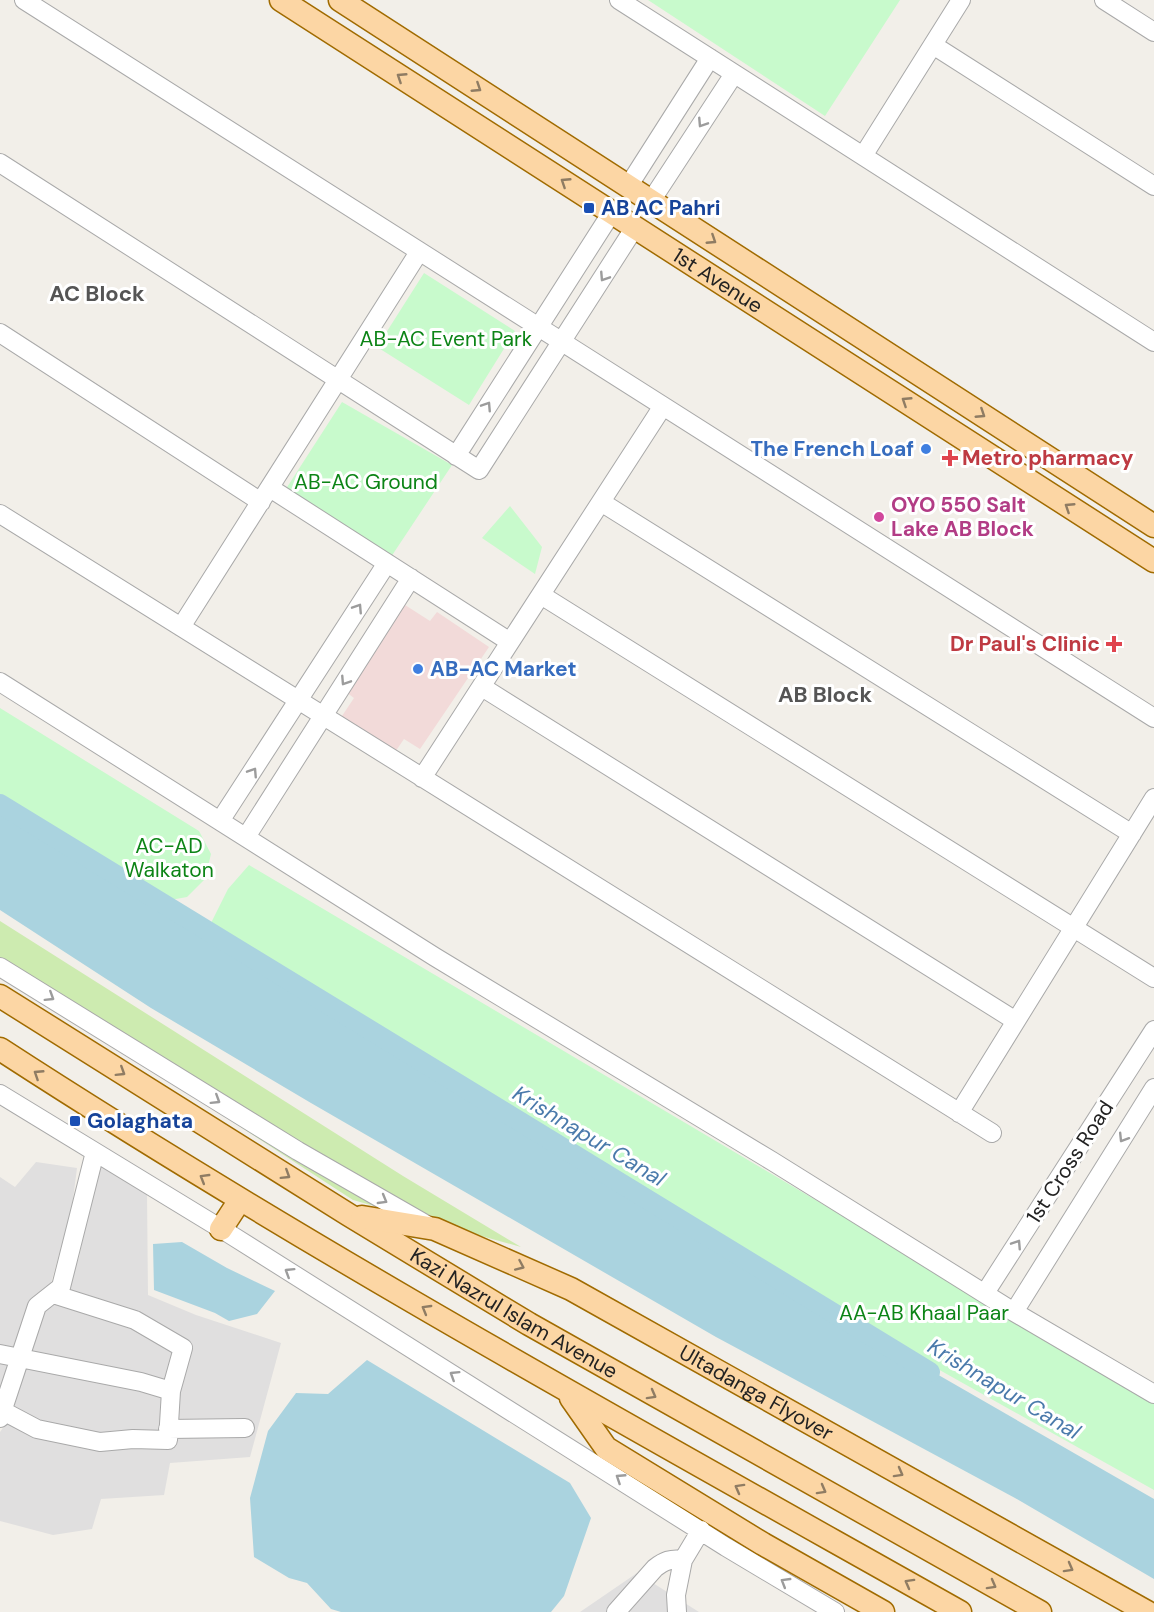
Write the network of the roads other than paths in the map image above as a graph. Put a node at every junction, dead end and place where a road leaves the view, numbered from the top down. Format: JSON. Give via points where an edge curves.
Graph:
{"nodes":[{"id":1,"x":24,"y":0,"type":"edge"},
{"id":2,"x":281,"y":0,"type":"edge"},
{"id":3,"x":340,"y":0,"type":"edge"},
{"id":4,"x":619,"y":0,"type":"edge"},
{"id":5,"x":961,"y":0,"type":"edge"},
{"id":6,"x":1104,"y":0,"type":"edge"},
{"id":7,"x":1154,"y":32,"type":"edge"},
{"id":8,"x":933,"y":45,"type":"junction"},
{"id":9,"x":710,"y":58,"type":"junction"},
{"id":10,"x":734,"y":74,"type":"junction"},
{"id":11,"x":863,"y":156,"type":"junction"},
{"id":12,"x":0,"y":163,"type":"edge"},
{"id":13,"x":629,"y":185,"type":"junction"},
{"id":14,"x":1154,"y":186,"type":"edge"},
{"id":15,"x":651,"y":201,"type":"junction"},
{"id":16,"x":612,"y":212,"type":"junction"},
{"id":17,"x":635,"y":227,"type":"junction"},
{"id":18,"x":419,"y":252,"type":"junction"},
{"id":19,"x":754,"y":267,"type":"junction"},
{"id":20,"x":737,"y":292,"type":"junction"},
{"id":21,"x":538,"y":327,"type":"junction"},
{"id":22,"x":0,"y":333,"type":"edge"},
{"id":23,"x":562,"y":342,"type":"junction"},
{"id":24,"x":1154,"y":342,"type":"edge"},
{"id":25,"x":338,"y":380,"type":"junction"},
{"id":26,"x":663,"y":406,"type":"junction"},
{"id":27,"x":456,"y":456,"type":"junction"},
{"id":28,"x":265,"y":495,"type":"junction"},
{"id":29,"x":1108,"y":496,"type":"junction"},
{"id":30,"x":601,"y":502,"type":"junction"},
{"id":31,"x":0,"y":514,"type":"edge"},
{"id":32,"x":1092,"y":522,"type":"junction"},
{"id":33,"x":1154,"y":526,"type":"edge"},
{"id":34,"x":1154,"y":561,"type":"edge"},
{"id":35,"x":387,"y":563,"type":"junction"},
{"id":36,"x":411,"y":578,"type":"junction"},
{"id":37,"x":541,"y":595,"type":"junction"},
{"id":38,"x":181,"y":627,"type":"junction"},
{"id":39,"x":510,"y":642,"type":"junction"},
{"id":40,"x":0,"y":682,"type":"edge"},
{"id":41,"x":482,"y":687,"type":"junction"},
{"id":42,"x":299,"y":701,"type":"junction"},
{"id":43,"x":323,"y":716,"type":"junction"},
{"id":44,"x":1154,"y":718,"type":"edge"},
{"id":45,"x":422,"y":778,"type":"junction"},
{"id":46,"x":1154,"y":798,"type":"edge"},
{"id":47,"x":220,"y":821,"type":"junction"},
{"id":48,"x":1132,"y":834,"type":"junction"},
{"id":49,"x":246,"y":837,"type":"junction"},
{"id":50,"x":1074,"y":928,"type":"junction"},
{"id":51,"x":0,"y":967,"type":"edge"},
{"id":52,"x":1154,"y":978,"type":"edge"},
{"id":53,"x":0,"y":996,"type":"edge"},
{"id":54,"x":1017,"y":1021,"type":"junction"},
{"id":55,"x":1154,"y":1030,"type":"edge"},
{"id":56,"x":0,"y":1049,"type":"edge"},
{"id":57,"x":1131,"y":1068,"type":"junction"},
{"id":58,"x":1154,"y":1083,"type":"edge"},
{"id":59,"x":1154,"y":1088,"type":"edge"},
{"id":60,"x":0,"y":1094,"type":"edge"},
{"id":61,"x":959,"y":1113,"type":"junction"},
{"id":62,"x":992,"y":1133,"type":"dead end"},
{"id":63,"x":95,"y":1152,"type":"junction"},
{"id":64,"x":240,"y":1200,"type":"junction"},
{"id":65,"x":349,"y":1215,"type":"junction"},
{"id":66,"x":221,"y":1229,"type":"junction"},
{"id":67,"x":435,"y":1229,"type":"junction"},
{"id":68,"x":985,"y":1293,"type":"junction"},
{"id":69,"x":52,"y":1294,"type":"junction"},
{"id":70,"x":1014,"y":1312,"type":"junction"},
{"id":71,"x":0,"y":1353,"type":"edge"},
{"id":72,"x":21,"y":1358,"type":"junction"},
{"id":73,"x":171,"y":1391,"type":"junction"},
{"id":74,"x":567,"y":1392,"type":"junction"},
{"id":75,"x":1154,"y":1394,"type":"edge"},
{"id":76,"x":2,"y":1414,"type":"edge"},
{"id":77,"x":245,"y":1428,"type":"dead end"},
{"id":78,"x":168,"y":1429,"type":"junction"},
{"id":79,"x":701,"y":1530,"type":"junction"},
{"id":80,"x":683,"y":1560,"type":"junction"},
{"id":81,"x":616,"y":1612,"type":"edge"},
{"id":82,"x":677,"y":1612,"type":"edge"},
{"id":83,"x":835,"y":1612,"type":"edge"},
{"id":84,"x":883,"y":1612,"type":"edge"},
{"id":85,"x":960,"y":1612,"type":"edge"},
{"id":86,"x":1040,"y":1612,"type":"edge"},
{"id":87,"x":1147,"y":1612,"type":"edge"}],
"edges":[{"from":1,"to":18,"type":"street"},
{"from":16,"to":2,"type":"main road","name":"1st Avenue","one_way":true},
{"from":3,"to":13,"type":"main road","name":"1st Avenue","one_way":true},
{"from":4,"to":9,"type":"street"},
{"from":5,"to":8,"type":"street"},
{"from":6,"to":7,"type":"street"},
{"from":8,"to":11,"type":"street"},
{"from":8,"to":14,"type":"street"},
{"from":9,"to":10,"type":"street"},
{"from":9,"to":13,"type":"street"},
{"from":10,"to":11,"type":"street"},
{"from":10,"to":15,"type":"street","one_way":true},
{"from":11,"to":24,"type":"street"},
{"from":12,"to":25,"type":"street"},
{"from":13,"to":15,"type":"main road","name":"1st Avenue"},
{"from":15,"to":19,"type":"main road","name":"1st Avenue","one_way":true},
{"from":16,"to":17,"type":"main road","name":"1st Avenue"},
{"from":16,"to":21,"type":"street"},
{"from":17,"to":20,"type":"main road","name":"1st Avenue"},
{"from":17,"to":23,"type":"street","one_way":true},
{"from":18,"to":21,"type":"street"},
{"from":18,"to":25,"type":"street"},
{"from":19,"to":20,"type":"main road"},
{"from":19,"to":29,"type":"main road","name":"1st Avenue","one_way":true},
{"from":32,"to":20,"type":"main road","name":"1st Avenue","one_way":true},
{"from":21,"to":23,"type":"street"},
{"from":27,"to":21,"type":"street","one_way":true},
{"from":22,"to":28,"type":"street"},
{"from":23,"to":26,"type":"street"},
{"from":23,"to":27,"type":"street","via":[[479,470]]},
{"from":25,"to":27,"type":"street"},
{"from":25,"to":28,"type":"street"},
{"from":26,"to":30,"type":"street"},
{"from":26,"to":44,"type":"street"},
{"from":28,"to":35,"type":"street"},
{"from":28,"to":38,"type":"street"},
{"from":29,"to":32,"type":"main road"},
{"from":29,"to":33,"type":"main road","name":"1st Avenue"},
{"from":30,"to":37,"type":"street"},
{"from":30,"to":48,"type":"street"},
{"from":31,"to":38,"type":"street"},
{"from":32,"to":34,"type":"main road","name":"1st Avenue"},
{"from":35,"to":36,"type":"street"},
{"from":42,"to":35,"type":"street","one_way":true},
{"from":36,"to":39,"type":"street"},
{"from":36,"to":43,"type":"street","one_way":true},
{"from":37,"to":39,"type":"street"},
{"from":37,"to":50,"type":"street"},
{"from":38,"to":42,"type":"street"},
{"from":39,"to":41,"type":"street"},
{"from":40,"to":47,"type":"street"},
{"from":41,"to":45,"type":"street"},
{"from":41,"to":54,"type":"street"},
{"from":42,"to":43,"type":"street"},
{"from":47,"to":42,"type":"street","one_way":true},
{"from":43,"to":45,"type":"street"},
{"from":43,"to":49,"type":"street"},
{"from":45,"to":61,"type":"street"},
{"from":46,"to":48,"type":"street"},
{"from":47,"to":49,"type":"street"},
{"from":48,"to":50,"type":"street"},
{"from":49,"to":68,"type":"street"},
{"from":50,"to":52,"type":"street"},
{"from":50,"to":54,"type":"street"},
{"from":51,"to":67,"type":"street","name":"Kazi Nazrul Islam Avenue","one_way":true,"via":[[298,1151]]},
{"from":53,"to":65,"type":"main road","name":"Kazi Nazrul Islam Avenue","one_way":true},
{"from":54,"to":61,"type":"street"},
{"from":55,"to":57,"type":"street","name":"1st Cross Road"},
{"from":64,"to":56,"type":"main road","name":"Kazi Nazrul Islam Avenue","one_way":true},
{"from":57,"to":58,"type":"street"},
{"from":68,"to":57,"type":"street","name":"1st Cross Road","one_way":true},
{"from":59,"to":70,"type":"street","one_way":true},
{"from":60,"to":63,"type":"street"},
{"from":61,"to":62,"type":"street"},
{"from":63,"to":66,"type":"street"},
{"from":63,"to":69,"type":"street","via":[[61,1287]]},
{"from":64,"to":66,"type":"main road"},
{"from":74,"to":64,"type":"main road","name":"Kazi Nazrul Islam Avenue","one_way":true},
{"from":65,"to":67,"type":"main road","name":"Ultadanga Flyover"},
{"from":65,"to":86,"type":"main road","name":"Kazi Nazrul Islam Avenue","one_way":true,"via":[[529,1324]]},
{"from":79,"to":66,"type":"street","one_way":true},
{"from":67,"to":87,"type":"main road","name":"Ultadanga Flyover","one_way":true,"via":[[571,1289]]},
{"from":68,"to":70,"type":"street"},
{"from":69,"to":72,"type":"street","via":[[37,1306]]},
{"from":69,"to":73,"type":"street","via":[[135,1320],[183,1348]]},
{"from":70,"to":75,"type":"street"},
{"from":71,"to":72,"type":"street"},
{"from":72,"to":73,"type":"street"},
{"from":72,"to":76,"type":"street"},
{"from":73,"to":78,"type":"street"},
{"from":74,"to":84,"type":"main road","via":[[606,1448]]},
{"from":85,"to":74,"type":"main road","name":"Kazi Nazrul Islam Avenue","one_way":true},
{"from":76,"to":78,"type":"street","via":[[37,1429],[100,1442],[168,1440]]},
{"from":77,"to":78,"type":"street"},
{"from":79,"to":80,"type":"street"},
{"from":83,"to":79,"type":"street","one_way":true},
{"from":80,"to":81,"type":"street","via":[[662,1562]]},
{"from":80,"to":82,"type":"street"}]}
